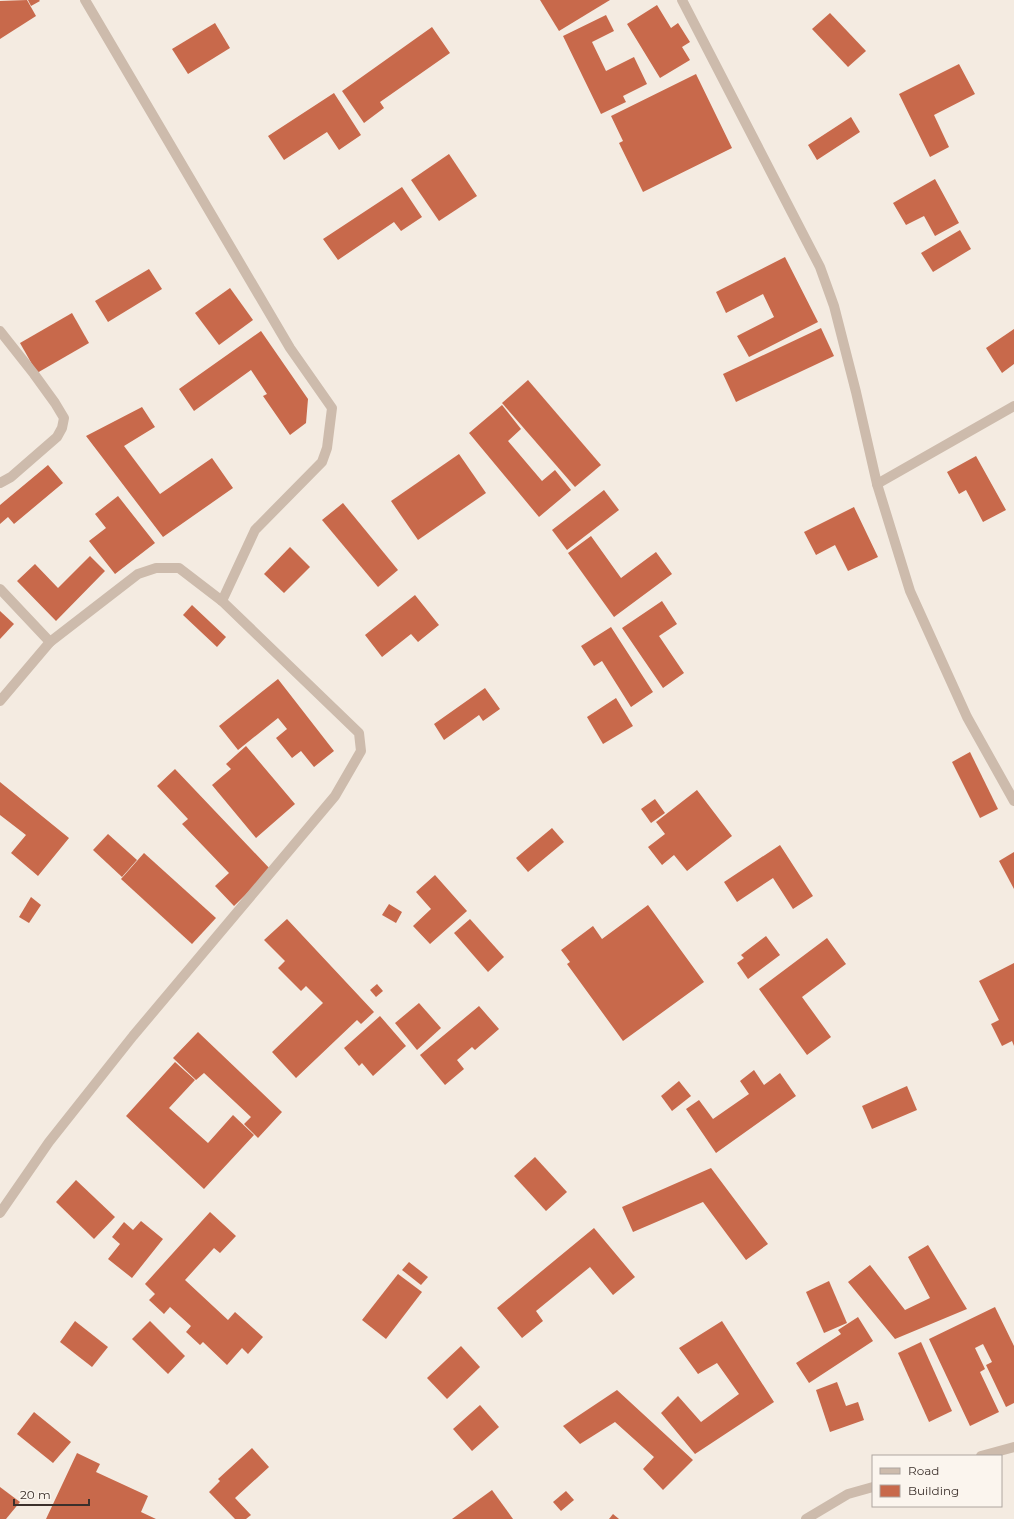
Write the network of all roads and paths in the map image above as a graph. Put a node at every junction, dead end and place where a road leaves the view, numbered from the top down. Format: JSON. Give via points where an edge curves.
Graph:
{"nodes":[{"id":1,"x":85,"y":0,"type":"edge"},
{"id":2,"x":682,"y":0,"type":"edge"},
{"id":3,"x":0,"y":331,"type":"edge"},
{"id":4,"x":1014,"y":406,"type":"edge"},
{"id":5,"x":0,"y":483,"type":"edge"},
{"id":6,"x":877,"y":484,"type":"junction"},
{"id":7,"x":0,"y":590,"type":"edge"},
{"id":8,"x":222,"y":601,"type":"junction"},
{"id":9,"x":50,"y":642,"type":"junction"},
{"id":10,"x":0,"y":701,"type":"edge"},
{"id":11,"x":1014,"y":802,"type":"edge"},
{"id":12,"x":0,"y":1214,"type":"edge"},
{"id":13,"x":1014,"y":1446,"type":"edge"},
{"id":14,"x":984,"y":1455,"type":"edge"},
{"id":15,"x":872,"y":1487,"type":"edge"},
{"id":16,"x":806,"y":1519,"type":"edge"}],
"edges":[{"from":1,"to":8,"type":"street","via":[[290,348],[332,408],[327,448],[322,462],[255,530]]},
{"from":2,"to":6,"type":"street","via":[[820,267],[834,306]]},
{"from":3,"to":5,"type":"street","via":[[64,418],[57,437],[11,477]]},
{"from":4,"to":6,"type":"street"},
{"from":6,"to":11,"type":"street","via":[[910,591],[967,717]]},
{"from":7,"to":9,"type":"street"},
{"from":8,"to":9,"type":"street","via":[[179,568],[156,568],[138,574]]},
{"from":8,"to":12,"type":"street","via":[[359,733],[361,751],[335,796],[133,1036],[49,1142]]},
{"from":9,"to":10,"type":"street"},
{"from":13,"to":14,"type":"street"},
{"from":15,"to":16,"type":"street","via":[[848,1494]]}]}
